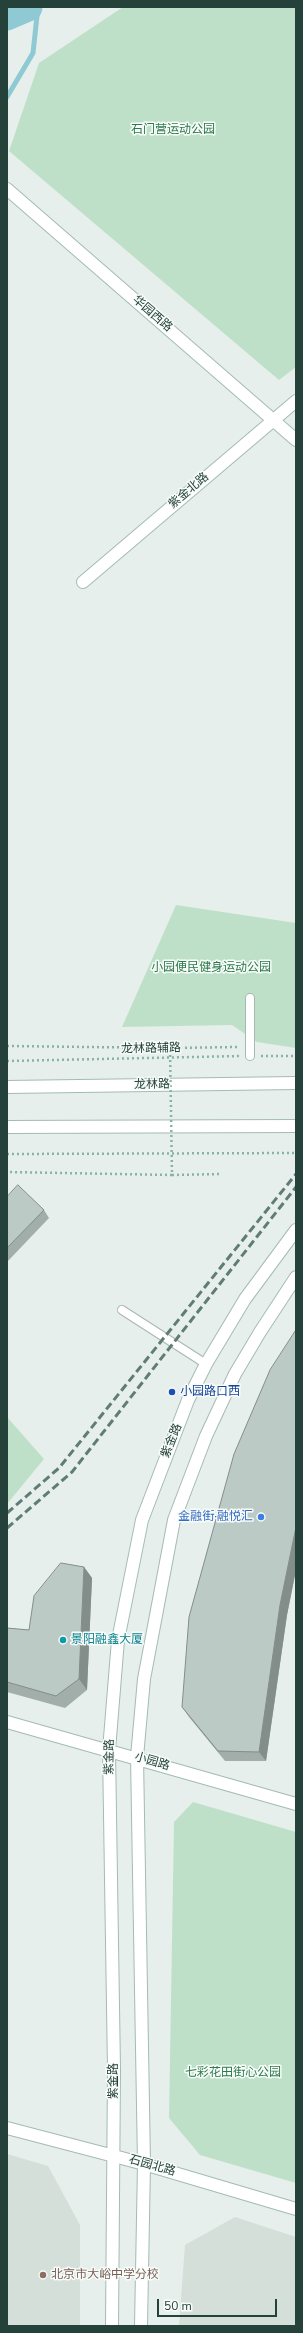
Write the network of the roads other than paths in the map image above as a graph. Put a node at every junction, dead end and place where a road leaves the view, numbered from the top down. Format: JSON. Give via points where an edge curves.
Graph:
{"nodes":[{"id":1,"x":7,"y":189,"type":"edge"},
{"id":2,"x":296,"y":401,"type":"edge"},
{"id":3,"x":273,"y":420,"type":"junction"},
{"id":4,"x":296,"y":440,"type":"edge"},
{"id":5,"x":83,"y":582,"type":"dead end"},
{"id":6,"x":250,"y":998,"type":"dead end"},
{"id":7,"x":250,"y":1056,"type":"road end"},
{"id":8,"x":296,"y":1083,"type":"edge"},
{"id":9,"x":7,"y":1087,"type":"edge"},
{"id":10,"x":296,"y":1126,"type":"edge"},
{"id":11,"x":7,"y":1127,"type":"edge"},
{"id":12,"x":296,"y":1230,"type":"edge"},
{"id":13,"x":296,"y":1278,"type":"edge"},
{"id":14,"x":122,"y":1310,"type":"dead end"},
{"id":15,"x":206,"y":1364,"type":"junction"},
{"id":16,"x":7,"y":1722,"type":"edge"},
{"id":17,"x":109,"y":1750,"type":"junction"},
{"id":18,"x":137,"y":1757,"type":"junction"},
{"id":19,"x":296,"y":1804,"type":"edge"},
{"id":20,"x":7,"y":2128,"type":"edge"},
{"id":21,"x":114,"y":2156,"type":"junction"},
{"id":22,"x":144,"y":2164,"type":"junction"},
{"id":23,"x":296,"y":2209,"type":"edge"},
{"id":24,"x":112,"y":2326,"type":"edge"},
{"id":25,"x":140,"y":2326,"type":"edge"}],
"edges":[{"from":1,"to":3,"type":"main road","name":"华园西路"},
{"from":2,"to":3,"type":"main road","name":"紫金北路"},
{"from":3,"to":4,"type":"main road","name":"华园西路"},
{"from":3,"to":5,"type":"main road","name":"紫金北路"},
{"from":6,"to":7,"type":"lane"},
{"from":8,"to":9,"type":"main road","name":"龙林路"},
{"from":10,"to":11,"type":"main road"},
{"from":12,"to":15,"type":"main road","name":"紫金路","via":[[245,1299]]},
{"from":13,"to":18,"type":"main road","via":[[235,1374],[206,1436],[174,1520],[144,1679]]},
{"from":14,"to":15,"type":"lane"},
{"from":15,"to":17,"type":"main road","name":"紫金路","via":[[170,1444],[142,1520],[118,1640]]},
{"from":16,"to":17,"type":"main road","name":"小园路"},
{"from":17,"to":18,"type":"main road","name":"小园路"},
{"from":17,"to":21,"type":"main road","name":"紫金路"},
{"from":18,"to":19,"type":"main road","name":"小园路"},
{"from":18,"to":22,"type":"main road"},
{"from":20,"to":21,"type":"main road","name":"石园北路"},
{"from":21,"to":22,"type":"main road","name":"石园北路"},
{"from":21,"to":24,"type":"main road","name":"紫金路"},
{"from":22,"to":23,"type":"main road","name":"石园北路"},
{"from":22,"to":25,"type":"main road"}]}
